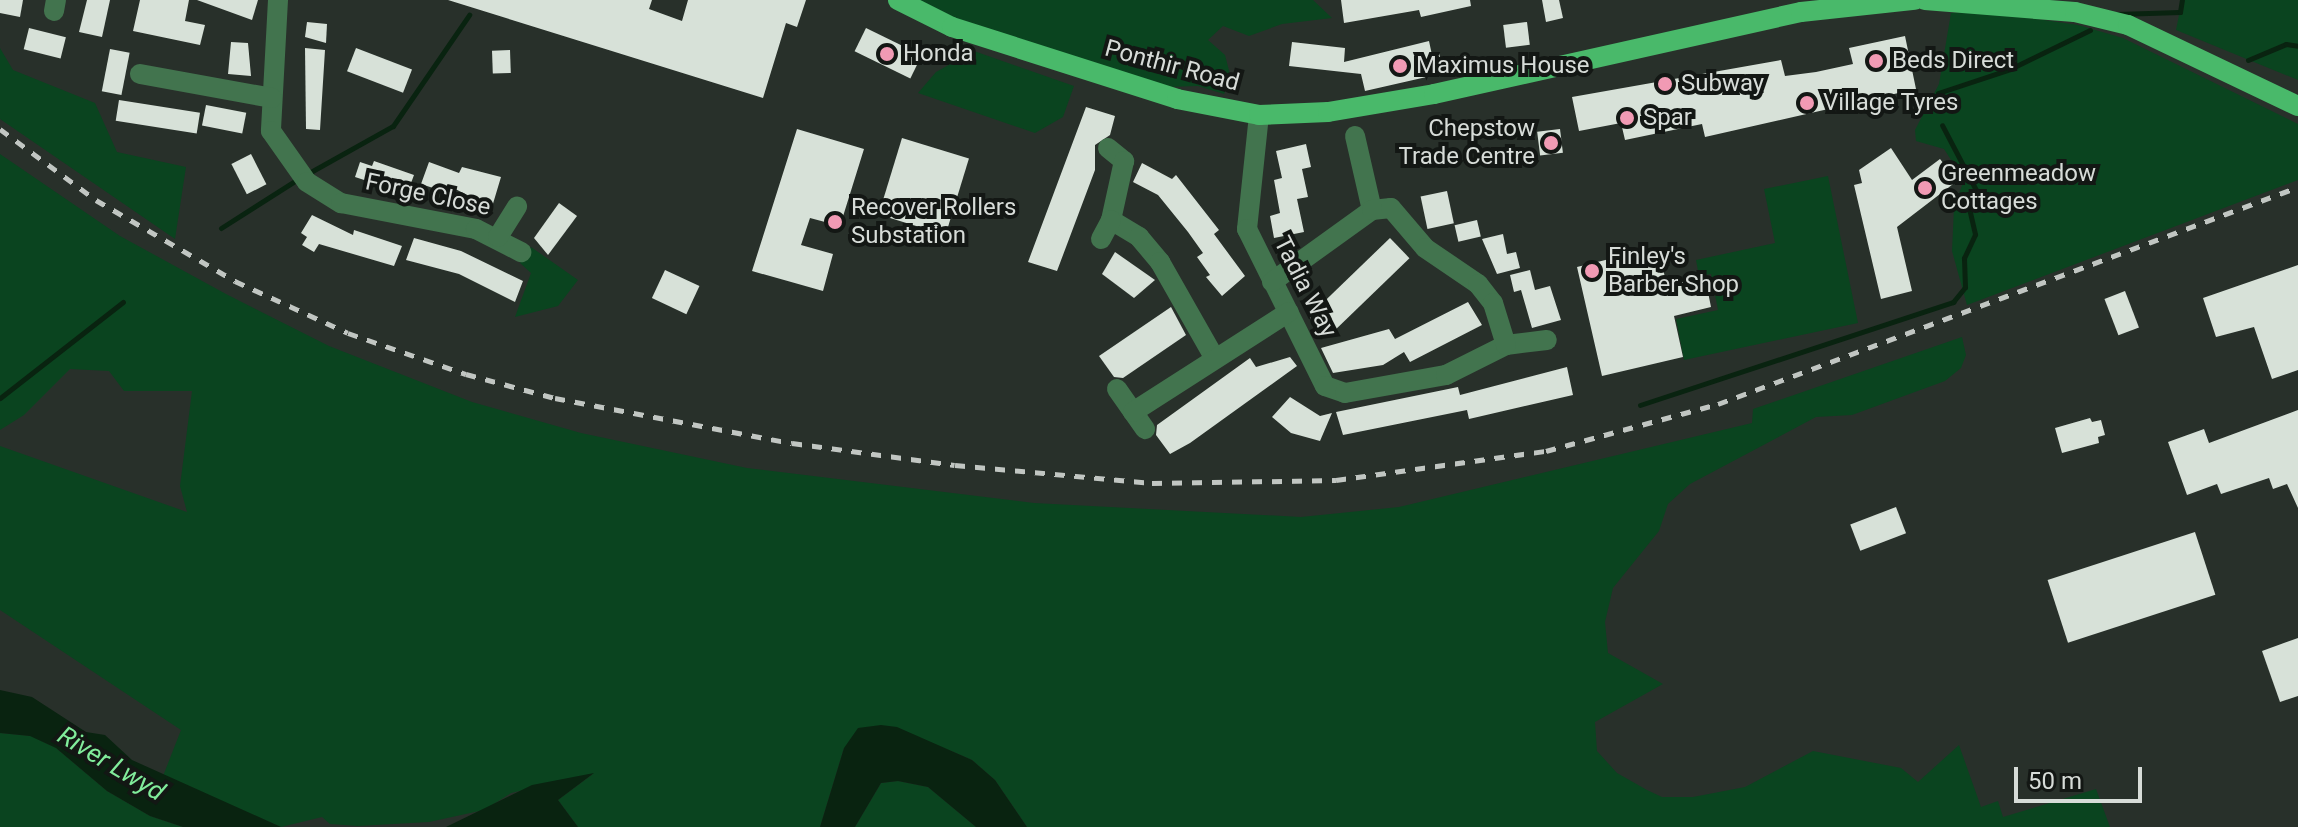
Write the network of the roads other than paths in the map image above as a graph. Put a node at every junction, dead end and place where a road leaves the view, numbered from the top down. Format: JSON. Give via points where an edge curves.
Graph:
{"nodes":[{"id":1,"x":278,"y":0,"type":"edge"},
{"id":2,"x":898,"y":0,"type":"edge"},
{"id":3,"x":1914,"y":0,"type":"edge"},
{"id":4,"x":1925,"y":0,"type":"edge"},
{"id":5,"x":1990,"y":1,"type":"edge"},
{"id":6,"x":2076,"y":6,"type":"edge"},
{"id":7,"x":140,"y":74,"type":"dead end"},
{"id":8,"x":272,"y":98,"type":"junction"},
{"id":9,"x":2298,"y":106,"type":"edge"},
{"id":10,"x":1259,"y":115,"type":"junction"},
{"id":11,"x":1355,"y":136,"type":"dead end"},
{"id":12,"x":1108,"y":148,"type":"dead end"},
{"id":13,"x":517,"y":207,"type":"dead end"},
{"id":14,"x":1372,"y":210,"type":"junction"},
{"id":15,"x":1111,"y":220,"type":"junction"},
{"id":16,"x":498,"y":237,"type":"junction"},
{"id":17,"x":1101,"y":239,"type":"dead end"},
{"id":18,"x":521,"y":252,"type":"dead end"},
{"id":19,"x":1272,"y":282,"type":"junction"},
{"id":20,"x":1289,"y":312,"type":"junction"},
{"id":21,"x":1547,"y":340,"type":"dead end"},
{"id":22,"x":1506,"y":345,"type":"junction"},
{"id":23,"x":1214,"y":357,"type":"junction"},
{"id":24,"x":1117,"y":389,"type":"dead end"},
{"id":25,"x":1133,"y":412,"type":"junction"},
{"id":26,"x":1145,"y":429,"type":"dead end"}],
"edges":[{"from":1,"to":8,"type":"street","name":"Forge Close"},
{"from":2,"to":10,"type":"main road","name":"Ponthir Road","via":[[952,27],[1177,99]]},
{"from":3,"to":10,"type":"main road","name":"Ponthir Road","via":[[1801,12],[1434,94],[1328,112]]},
{"from":4,"to":5,"type":"main road"},
{"from":5,"to":6,"type":"main road"},
{"from":6,"to":9,"type":"main road","via":[[2128,25]]},
{"from":7,"to":8,"type":"street"},
{"from":8,"to":16,"type":"street","name":"Forge Close","via":[[271,131],[307,182],[341,203]]},
{"from":10,"to":19,"type":"street","name":"Tadia Way","via":[[1247,229]]},
{"from":11,"to":14,"type":"street"},
{"from":12,"to":15,"type":"street","via":[[1124,161]]},
{"from":13,"to":16,"type":"street","name":"Forge Close"},
{"from":14,"to":19,"type":"street"},
{"from":14,"to":22,"type":"street","via":[[1391,208],[1425,248],[1478,284],[1493,303]]},
{"from":15,"to":17,"type":"street"},
{"from":15,"to":23,"type":"street","via":[[1139,237],[1160,262]]},
{"from":16,"to":18,"type":"street","name":"Forge Close"},
{"from":19,"to":20,"type":"street","name":"Tadia Way"},
{"from":20,"to":22,"type":"street","name":"Tadia Way","via":[[1325,386],[1345,393],[1446,375]]},
{"from":20,"to":23,"type":"street"},
{"from":21,"to":22,"type":"street","name":"Tadia Way"},
{"from":23,"to":25,"type":"street"},
{"from":24,"to":25,"type":"street"},
{"from":25,"to":26,"type":"street"}]}
